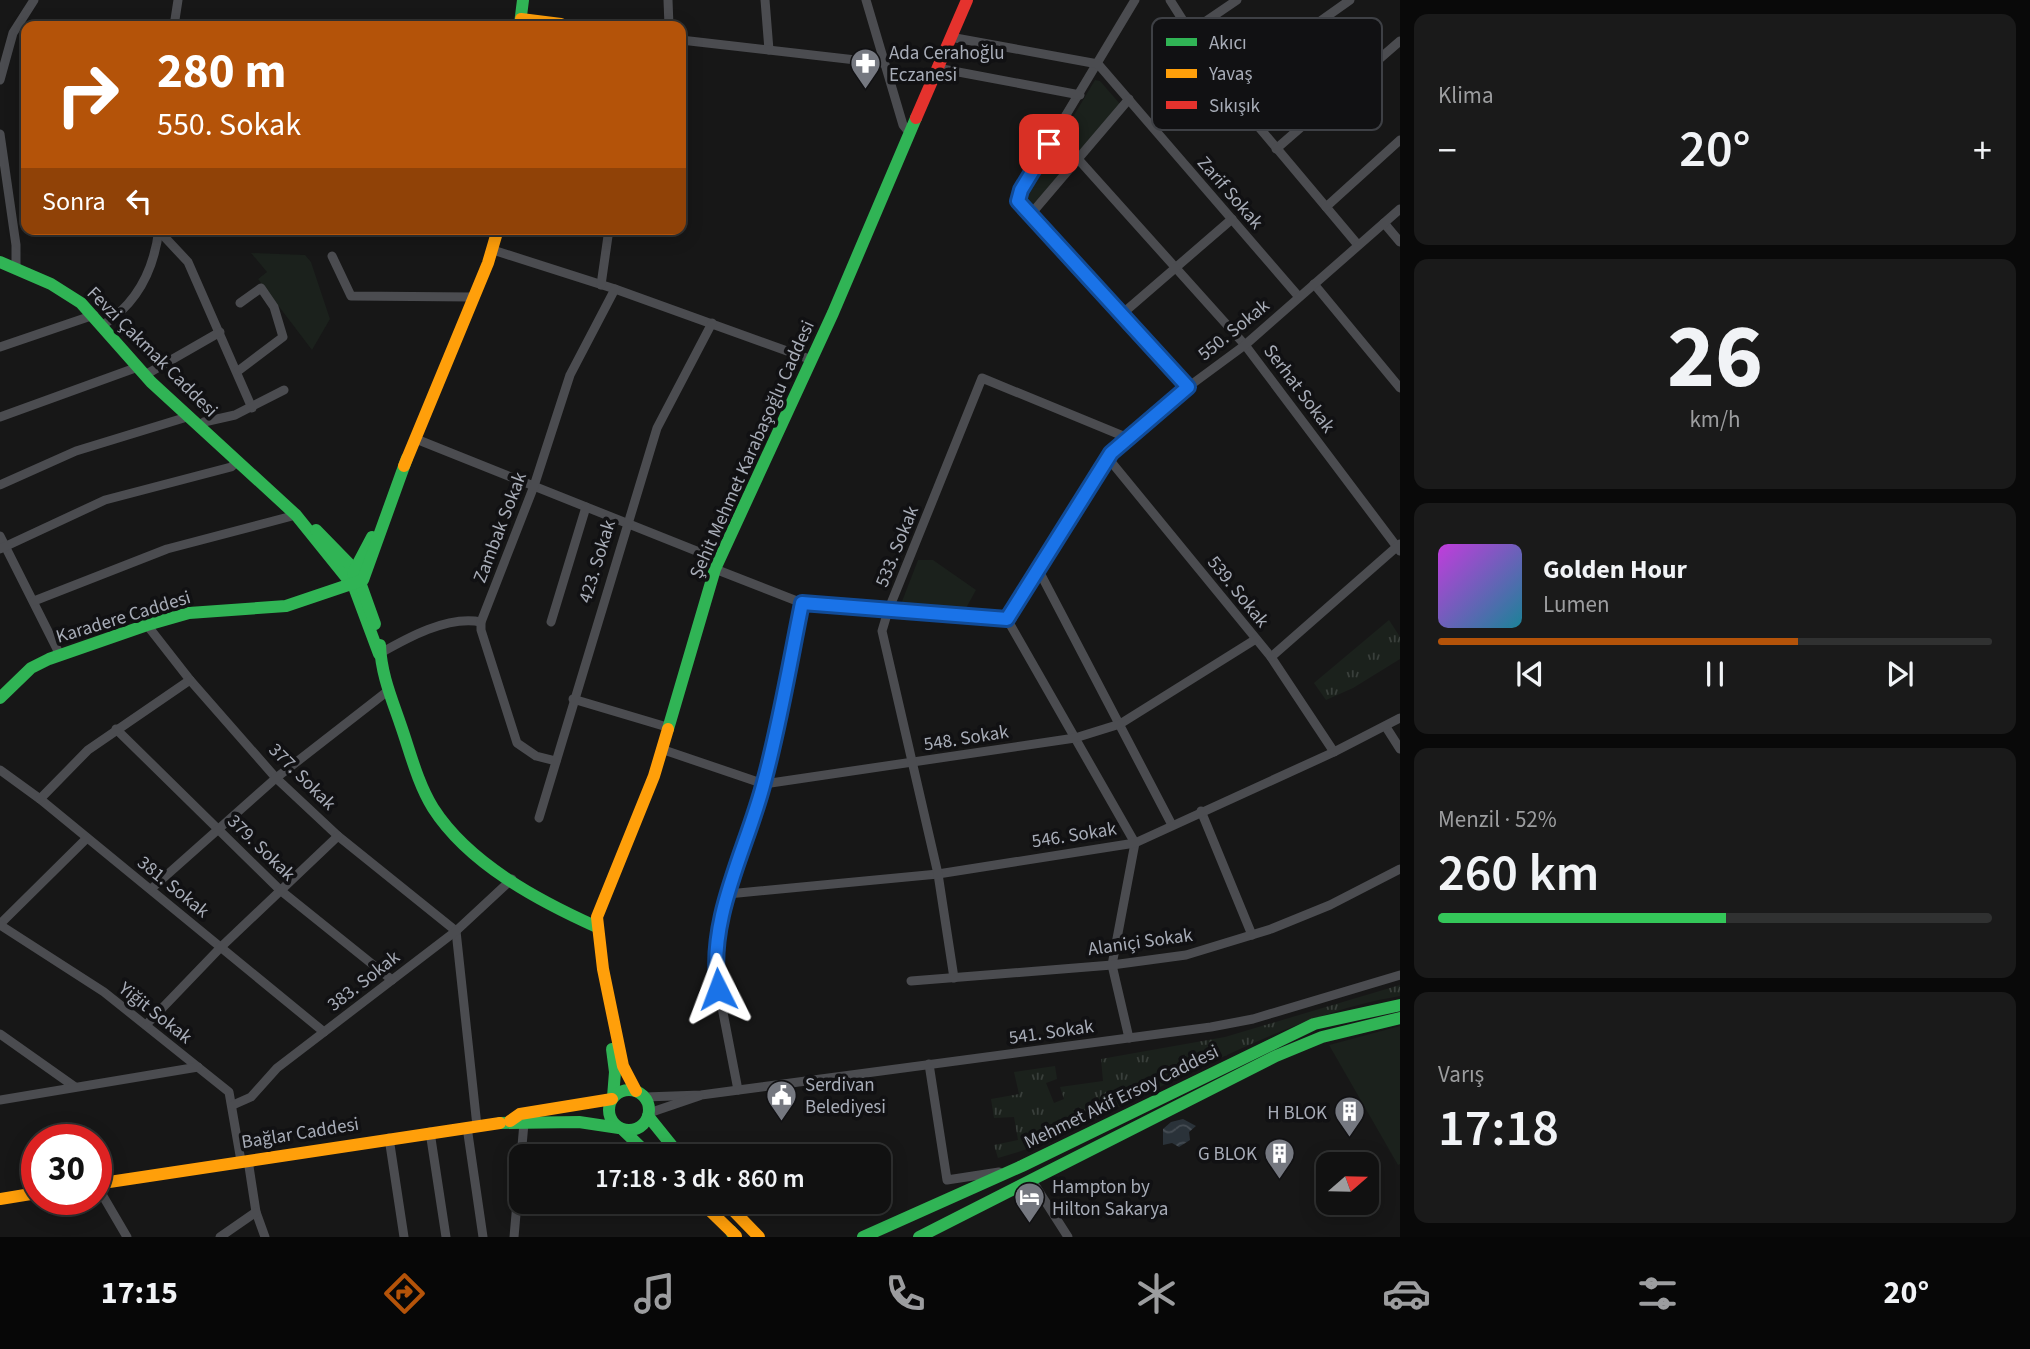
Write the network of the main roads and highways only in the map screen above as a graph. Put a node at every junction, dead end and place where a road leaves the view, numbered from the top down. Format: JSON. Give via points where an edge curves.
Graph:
{"nodes":[{"id":1,"x":523,"y":0,"type":"edge"},
{"id":2,"x":531,"y":0,"type":"edge"},
{"id":3,"x":967,"y":0,"type":"edge"},
{"id":4,"x":524,"y":21,"type":"edge"},
{"id":5,"x":525,"y":21,"type":"edge"},
{"id":6,"x":497,"y":235,"type":"edge"},
{"id":7,"x":0,"y":262,"type":"edge"},
{"id":8,"x":407,"y":458,"type":"junction"},
{"id":9,"x":296,"y":515,"type":"junction"},
{"id":10,"x":355,"y":568,"type":"junction"},
{"id":11,"x":356,"y":581,"type":"junction"},
{"id":12,"x":0,"y":698,"type":"edge"},
{"id":13,"x":597,"y":927,"type":"junction"},
{"id":14,"x":1400,"y":1005,"type":"edge"},
{"id":15,"x":610,"y":1007,"type":"junction"},
{"id":16,"x":1400,"y":1018,"type":"edge"},
{"id":17,"x":640,"y":1094,"type":"junction"},
{"id":18,"x":612,"y":1098,"type":"junction"},
{"id":19,"x":649,"y":1115,"type":"junction"},
{"id":20,"x":517,"y":1122,"type":"junction"},
{"id":21,"x":621,"y":1129,"type":"junction"},
{"id":22,"x":637,"y":1144,"type":"edge"},
{"id":23,"x":671,"y":1144,"type":"edge"},
{"id":24,"x":112,"y":1181,"type":"edge"},
{"id":25,"x":21,"y":1196,"type":"edge"},
{"id":26,"x":0,"y":1199,"type":"edge"},
{"id":27,"x":713,"y":1214,"type":"edge"},
{"id":28,"x":737,"y":1214,"type":"edge"},
{"id":29,"x":734,"y":1235,"type":"edge"},
{"id":30,"x":759,"y":1237,"type":"edge"},
{"id":31,"x":863,"y":1237,"type":"edge"},
{"id":32,"x":919,"y":1237,"type":"edge"}],
"edges":[{"from":1,"to":4,"type":"main road"},
{"from":2,"to":5,"type":"main road"},
{"from":3,"to":13,"type":"main road","name":"Şehit Mehmet Karabaşoğlu Caddesi","via":[[812,360],[717,564],[648,792],[606,892]]},
{"from":6,"to":8,"type":"main road"},
{"from":7,"to":9,"type":"main road","name":"Fevzi Çakmak Caddesi","via":[[64,291],[99,320],[187,417]]},
{"from":8,"to":10,"type":"main road"},
{"from":8,"to":11,"type":"main road"},
{"from":9,"to":10,"type":"main road","name":"Fevzi Çakmak Caddesi"},
{"from":9,"to":11,"type":"main road","name":"Fevzi Çakmak Caddesi"},
{"from":10,"to":11,"type":"main road"},
{"from":11,"to":12,"type":"main road","name":"Karadere Caddesi","via":[[286,606],[190,613],[147,625],[31,668]]},
{"from":11,"to":13,"type":"main road","name":"Fevzi Çakmak Caddesi","via":[[408,748],[434,809],[470,848],[512,879]]},
{"from":13,"to":15,"type":"main road","name":"Şehit Mehmet Karabaşoğlu Caddesi"},
{"from":14,"to":31,"type":"main road","name":"Mehmet Akif Ersoy Caddesi","via":[[1314,1024]]},
{"from":15,"to":17,"type":"main road","name":"Şehit Mehmet Karabaşoğlu Caddesi","via":[[623,1066]]},
{"from":15,"to":18,"type":"main road","name":"Şehit Mehmet Karabaşoğlu Caddesi","via":[[615,1072]]},
{"from":16,"to":32,"type":"main road","name":"Mehmet Akif Ersoy Caddesi","via":[[1322,1037],[1276,1056]]},
{"from":17,"to":18,"type":"main road","via":[[624,1090]]},
{"from":17,"to":19,"type":"main road"},
{"from":18,"to":20,"type":"main road","via":[[520,1114]]},
{"from":18,"to":21,"type":"main road","via":[[610,1116]]},
{"from":19,"to":21,"type":"main road","via":[[639,1127]]},
{"from":19,"to":23,"type":"main road"},
{"from":20,"to":21,"type":"main road","via":[[558,1121]]},
{"from":20,"to":24,"type":"main road","name":"Bağlar Caddesi"},
{"from":21,"to":22,"type":"main road"},
{"from":25,"to":26,"type":"main road"},
{"from":27,"to":29,"type":"main road"},
{"from":28,"to":30,"type":"main road"}]}
